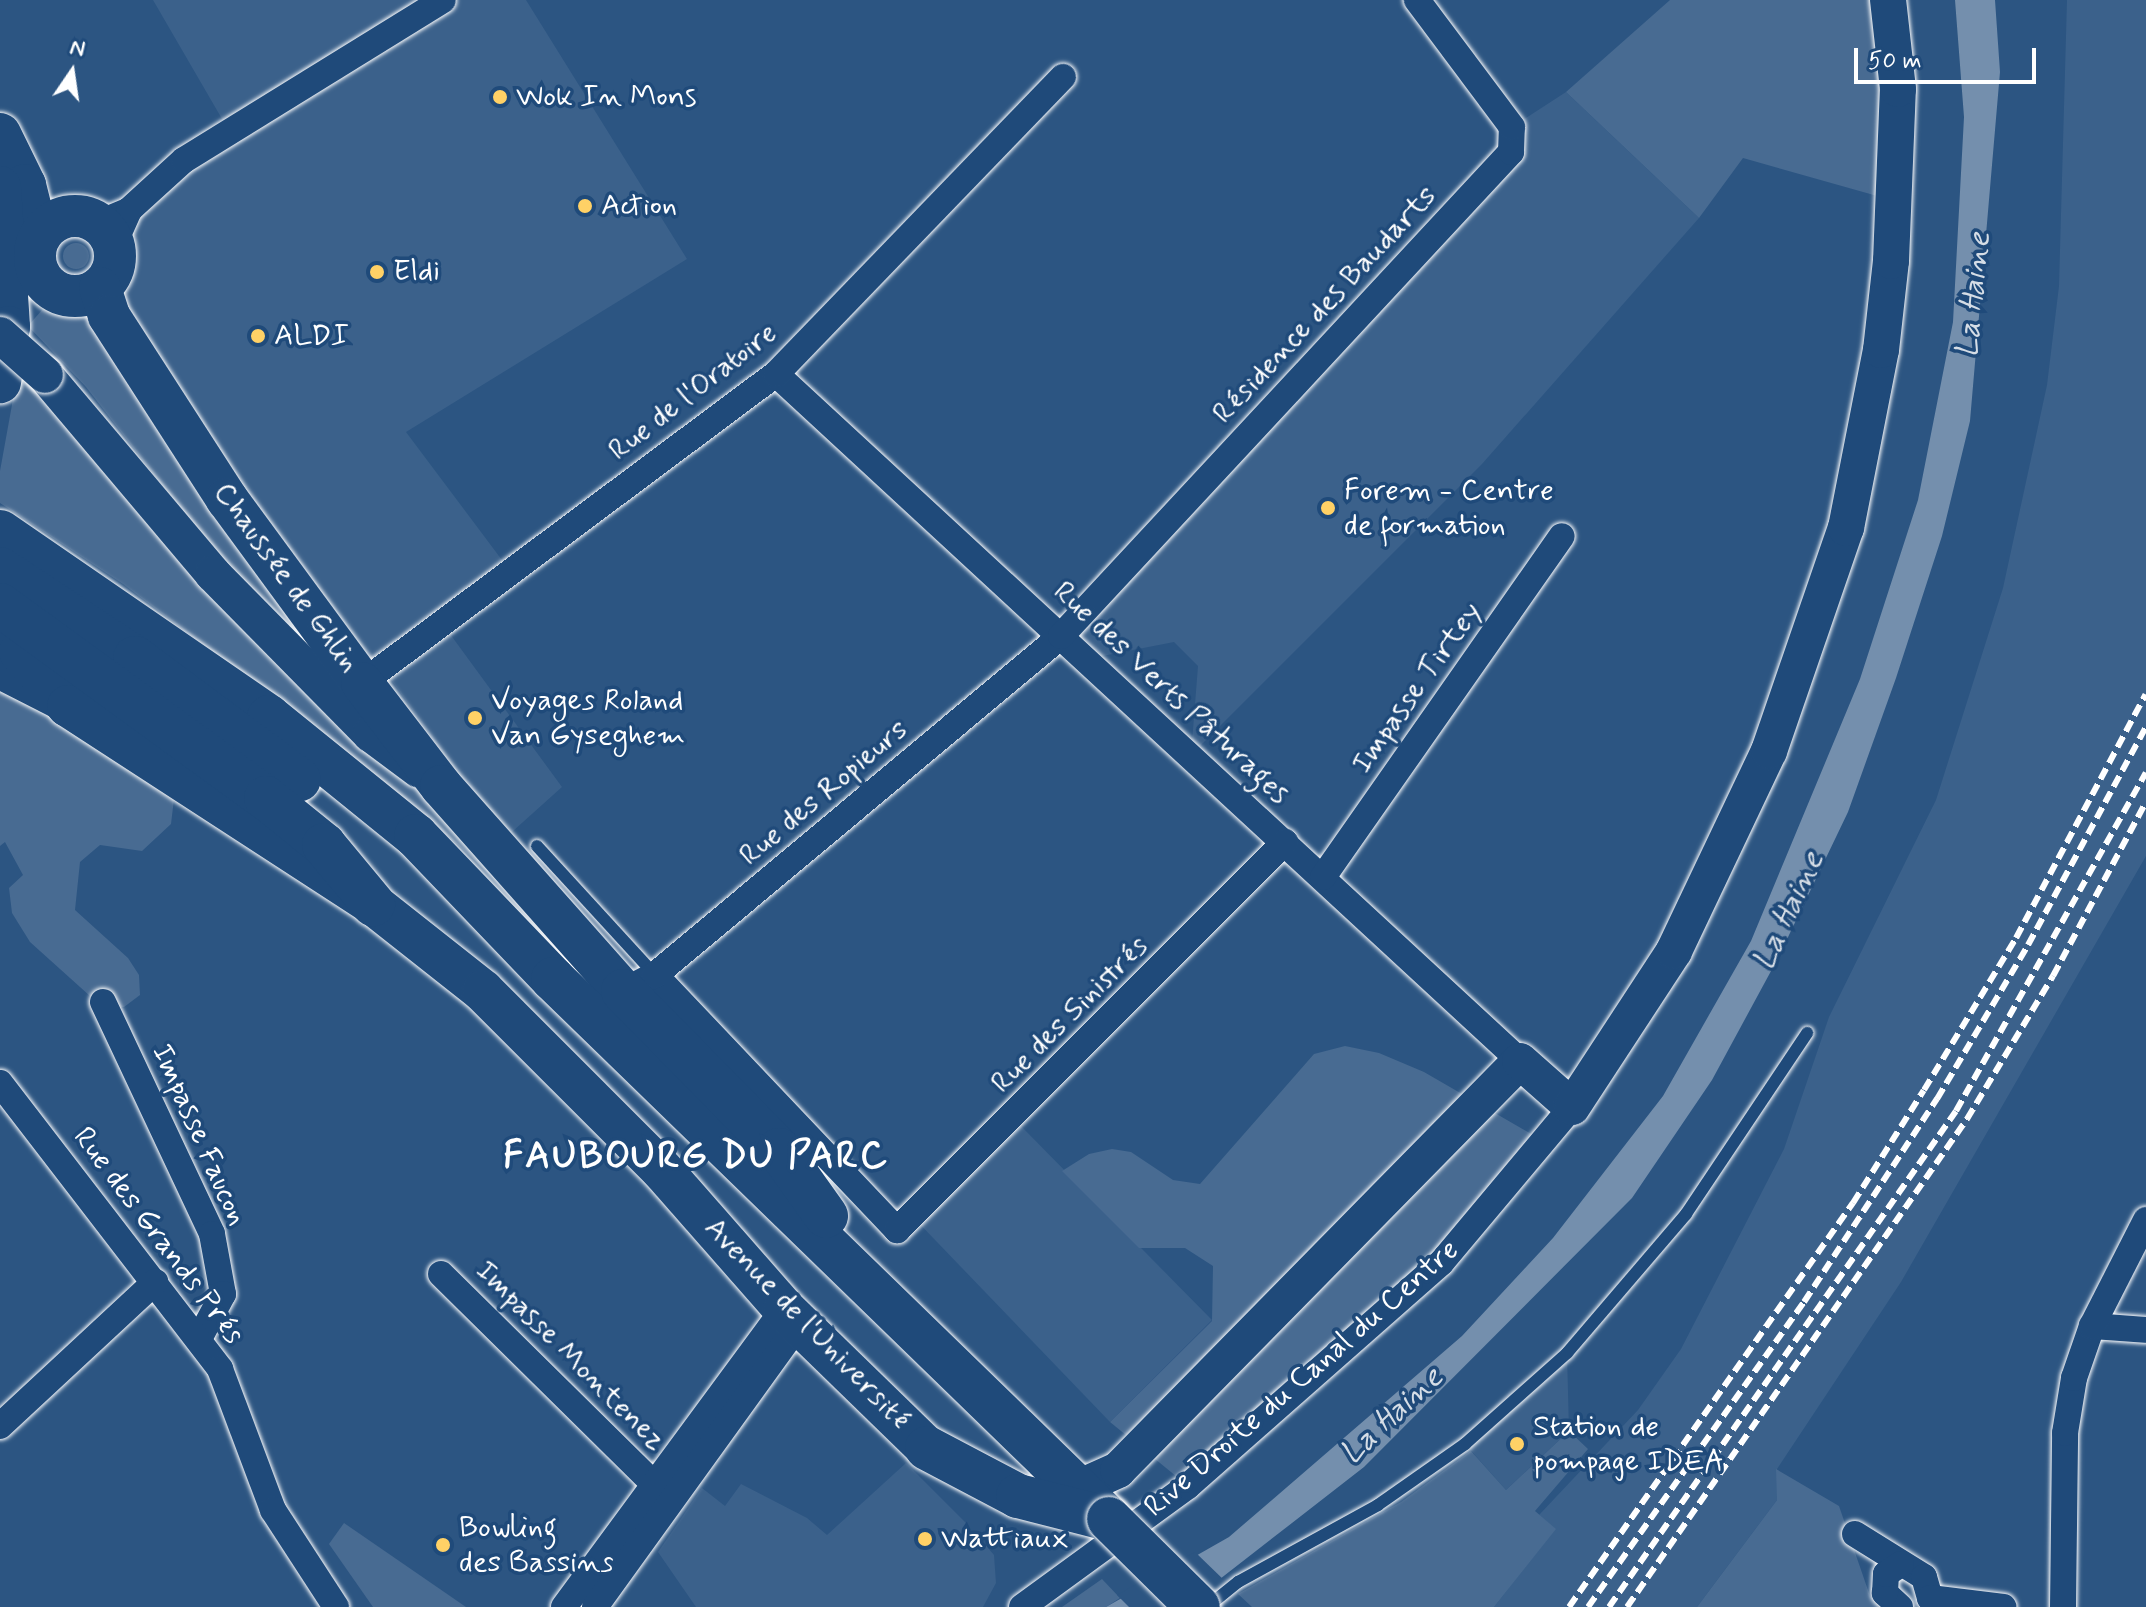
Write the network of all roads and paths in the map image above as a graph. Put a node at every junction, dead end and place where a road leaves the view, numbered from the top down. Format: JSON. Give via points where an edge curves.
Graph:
{"nodes":[{"id":1,"x":443,"y":0,"type":"edge"},
{"id":2,"x":1417,"y":0,"type":"edge"},
{"id":3,"x":1888,"y":0,"type":"edge"},
{"id":4,"x":1063,"y":77,"type":"dead end"},
{"id":5,"x":0,"y":121,"type":"edge"},
{"id":6,"x":0,"y":134,"type":"edge"},
{"id":7,"x":0,"y":187,"type":"edge"},
{"id":8,"x":104,"y":223,"type":"junction"},
{"id":9,"x":36,"y":263,"type":"junction"},
{"id":10,"x":100,"y":288,"type":"junction"},
{"id":11,"x":5,"y":331,"type":"edge"},
{"id":12,"x":776,"y":374,"type":"junction"},
{"id":13,"x":0,"y":382,"type":"edge"},
{"id":14,"x":0,"y":532,"type":"edge"},
{"id":15,"x":1562,"y":536,"type":"dead end"},
{"id":16,"x":20,"y":563,"type":"edge"},
{"id":17,"x":0,"y":605,"type":"edge"},
{"id":18,"x":0,"y":616,"type":"edge"},
{"id":19,"x":1061,"y":636,"type":"junction"},
{"id":20,"x":0,"y":671,"type":"edge"},
{"id":21,"x":362,"y":683,"type":"junction"},
{"id":22,"x":68,"y":706,"type":"junction"},
{"id":23,"x":441,"y":786,"type":"junction"},
{"id":24,"x":1285,"y":842,"type":"junction"},
{"id":25,"x":1323,"y":877,"type":"junction"},
{"id":26,"x":373,"y":904,"type":"junction"},
{"id":27,"x":553,"y":979,"type":"junction"},
{"id":28,"x":639,"y":983,"type":"junction"},
{"id":29,"x":103,"y":1002,"type":"dead end"},
{"id":30,"x":1807,"y":1033,"type":"dead end"},
{"id":31,"x":1520,"y":1061,"type":"junction"},
{"id":32,"x":0,"y":1083,"type":"edge"},
{"id":33,"x":1572,"y":1107,"type":"junction"},
{"id":34,"x":2146,"y":1220,"type":"edge"},
{"id":35,"x":441,"y":1274,"type":"dead end"},
{"id":36,"x":155,"y":1282,"type":"junction"},
{"id":37,"x":887,"y":1303,"type":"junction"},
{"id":38,"x":792,"y":1317,"type":"junction"},
{"id":39,"x":2092,"y":1326,"type":"junction"},
{"id":40,"x":2146,"y":1330,"type":"edge"},
{"id":41,"x":199,"y":1339,"type":"junction"},
{"id":42,"x":0,"y":1426,"type":"edge"},
{"id":43,"x":927,"y":1448,"type":"joint"},
{"id":44,"x":654,"y":1484,"type":"junction"},
{"id":45,"x":1078,"y":1488,"type":"junction"},
{"id":46,"x":1109,"y":1519,"type":"junction"},
{"id":47,"x":1855,"y":1534,"type":"dead end"},
{"id":48,"x":1901,"y":1564,"type":"junction"},
{"id":49,"x":1925,"y":1602,"type":"edge"},
{"id":50,"x":336,"y":1607,"type":"edge"},
{"id":51,"x":564,"y":1607,"type":"edge"},
{"id":52,"x":595,"y":1607,"type":"edge"},
{"id":53,"x":1022,"y":1607,"type":"edge"},
{"id":54,"x":1198,"y":1607,"type":"edge"},
{"id":55,"x":1207,"y":1607,"type":"edge"},
{"id":56,"x":1900,"y":1607,"type":"edge"},
{"id":57,"x":2003,"y":1607,"type":"edge"},
{"id":58,"x":2063,"y":1607,"type":"edge"}],
"edges":[{"from":1,"to":8,"type":"street","via":[[184,160]]},
{"from":2,"to":19,"type":"street","name":"Résidence des Baudarts","via":[[1512,127],[1511,152]]},
{"from":3,"to":33,"type":"street","name":"Rive Droite du Canal du Centre","via":[[1898,89],[1891,261],[1865,442],[1834,573],[1785,710],[1724,850],[1674,951]]},
{"from":4,"to":12,"type":"street","name":"Rue de l'Oratoire"},
{"from":5,"to":8,"type":"main road","via":[[46,194]]},
{"from":6,"to":9,"type":"main road","via":[[25,185]]},
{"from":7,"to":11,"type":"main road"},
{"from":8,"to":9,"type":"main road","via":[[43,229]]},
{"from":8,"to":10,"type":"main road","via":[[115,261]]},
{"from":9,"to":10,"type":"main road","via":[[58,293],[72,297]]},
{"from":9,"to":11,"type":"main road"},
{"from":10,"to":21,"type":"main road","name":"Chaussée de Ghlin","via":[[109,316],[227,499]]},
{"from":11,"to":13,"type":"main road"},
{"from":11,"to":23,"type":"street","bridge":true,"via":[[107,454],[288,652],[371,734]]},
{"from":12,"to":19,"type":"street","name":"Rue des Verts Pâturages"},
{"from":12,"to":21,"type":"street","name":"Rue de l'Oratoire"},
{"from":14,"to":16,"type":"highway"},
{"from":15,"to":25,"type":"street","name":"Impasse Tirtey"},
{"from":16,"to":27,"type":"highway","via":[[47,598],[252,743]]},
{"from":16,"to":27,"type":"highway","via":[[269,717],[416,836]]},
{"from":17,"to":26,"type":"highway","via":[[266,798],[324,845]]},
{"from":18,"to":22,"type":"main road","name":"Avenue de l'Université","via":[[20,652]]},
{"from":19,"to":24,"type":"street","name":"Rue des Verts Pâturages"},
{"from":19,"to":28,"type":"street","name":"Rue des Ropieurs"},
{"from":20,"to":22,"type":"street"},
{"from":21,"to":23,"type":"main road","name":"Chaussée de Ghlin"},
{"from":22,"to":26,"type":"main road","name":"Avenue de l'Université"},
{"from":23,"to":28,"type":"main road","name":"Chaussée de Ghlin","via":[[518,847]]},
{"from":24,"to":25,"type":"street","name":"Rue des Verts Pâturages"},
{"from":24,"to":28,"type":"street","name":"Rue des Sinistrés","via":[[897,1230]]},
{"from":25,"to":31,"type":"street","name":"Rue des Verts Pâturages"},
{"from":26,"to":38,"type":"main road","name":"Avenue de l'Université","via":[[483,991],[575,1080]]},
{"from":27,"to":37,"type":"highway"},
{"from":28,"to":37,"type":"highway","via":[[779,1150]]},
{"from":29,"to":41,"type":"street","name":"Impasse Faucon","via":[[212,1234],[223,1294]]},
{"from":30,"to":55,"type":"lane","via":[[1686,1214],[1567,1353],[1465,1444],[1378,1505],[1238,1582]]},
{"from":31,"to":33,"type":"street"},
{"from":31,"to":45,"type":"street","via":[[1118,1470]]},
{"from":32,"to":36,"type":"street","name":"Rue des Grands Prés"},
{"from":33,"to":53,"type":"street","name":"Rive Droite du Canal du Centre","via":[[1441,1263],[1188,1486]]},
{"from":34,"to":39,"type":"street"},
{"from":35,"to":44,"type":"street","name":"Impasse Montenez"},
{"from":36,"to":41,"type":"street","name":"Rue des Grands Prés"},
{"from":36,"to":42,"type":"street"},
{"from":37,"to":45,"type":"highway"},
{"from":38,"to":43,"type":"main road","name":"Avenue de l'Université"},
{"from":38,"to":44,"type":"street"},
{"from":38,"to":52,"type":"street"},
{"from":39,"to":40,"type":"street"},
{"from":39,"to":58,"type":"street","via":[[2074,1378],[2065,1433]]},
{"from":41,"to":50,"type":"street","name":"Rue des Grands Prés","via":[[220,1369],[273,1510]]},
{"from":43,"to":46,"type":"highway","via":[[1018,1496]]},
{"from":44,"to":51,"type":"street"},
{"from":45,"to":46,"type":"highway"},
{"from":46,"to":54,"type":"highway","bridge":true},
{"from":47,"to":48,"type":"street"},
{"from":48,"to":49,"type":"street","via":[[1924,1577]]},
{"from":48,"to":56,"type":"street","via":[[1886,1574],[1885,1593]]},
{"from":49,"to":57,"type":"street"}]}
